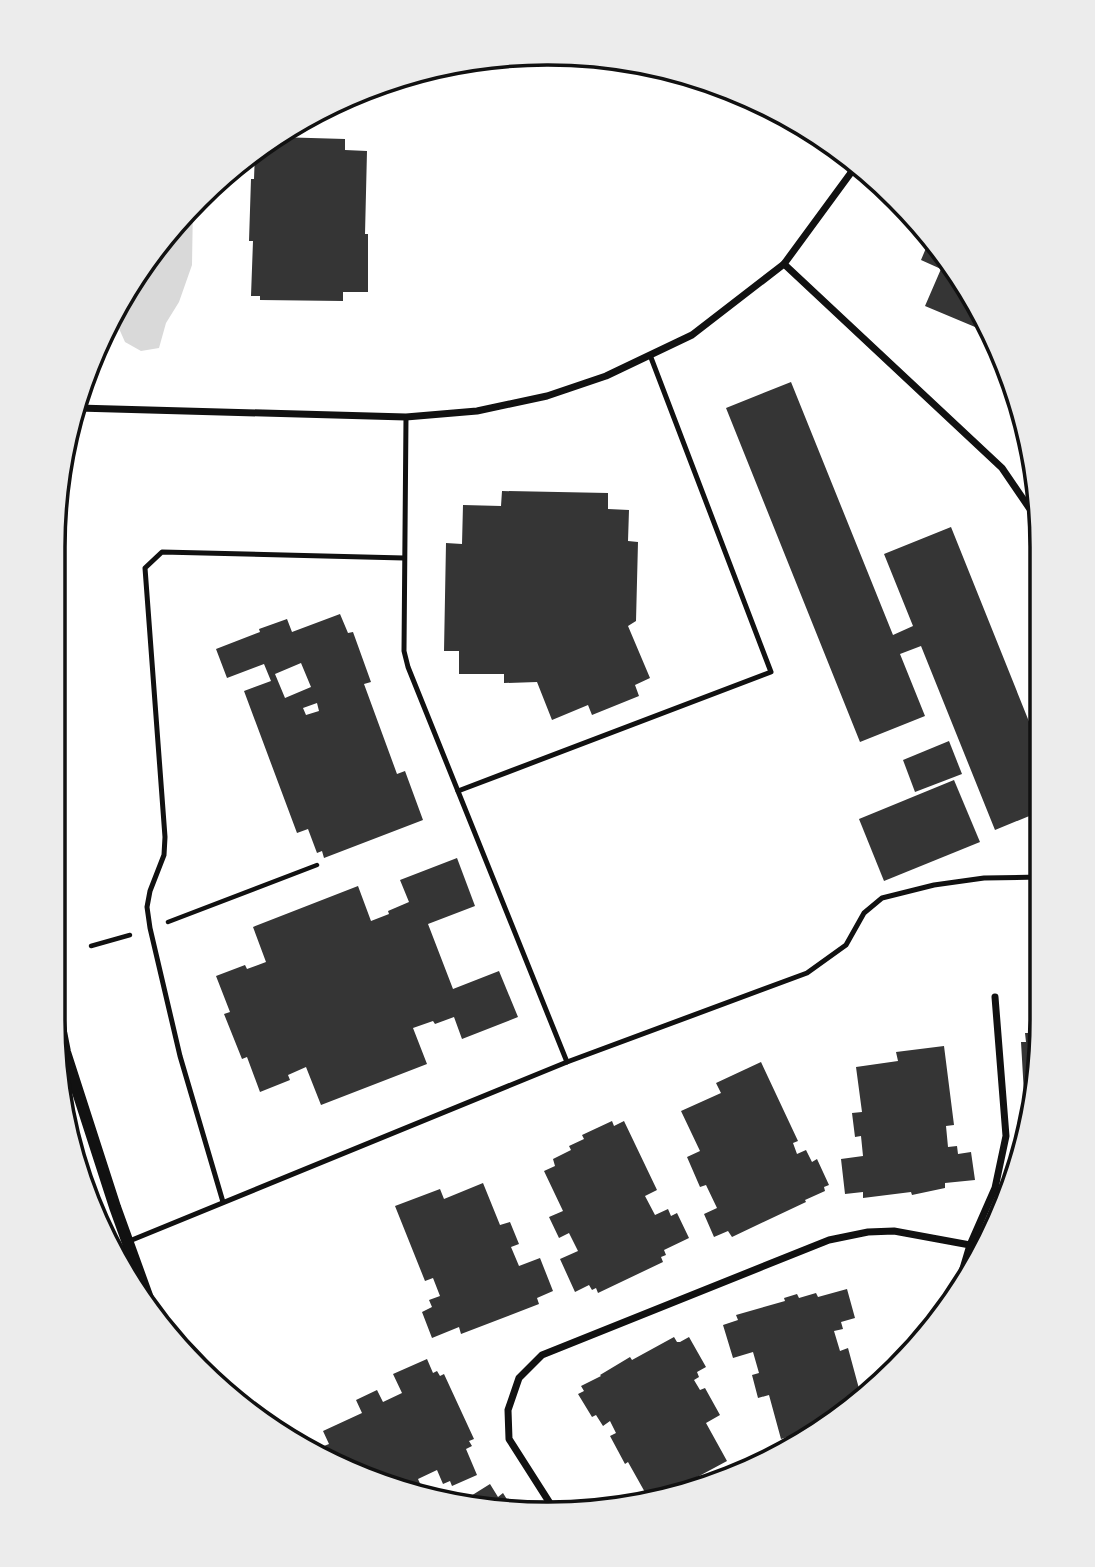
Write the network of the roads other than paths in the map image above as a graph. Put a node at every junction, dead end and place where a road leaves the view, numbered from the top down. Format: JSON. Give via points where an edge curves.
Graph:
{"nodes":[{"id":1,"x":851,"y":173,"type":"edge"},
{"id":2,"x":784,"y":264,"type":"junction"},
{"id":3,"x":650,"y":355,"type":"junction"},
{"id":4,"x":85,"y":408,"type":"edge"},
{"id":5,"x":406,"y":417,"type":"junction"},
{"id":6,"x":1028,"y":506,"type":"edge"},
{"id":7,"x":404,"y":558,"type":"junction"},
{"id":8,"x":458,"y":791,"type":"junction"},
{"id":9,"x":1030,"y":877,"type":"edge"},
{"id":10,"x":995,"y":997,"type":"dead end"},
{"id":11,"x":67,"y":1057,"type":"edge"},
{"id":12,"x":567,"y":1062,"type":"junction"},
{"id":13,"x":223,"y":1202,"type":"junction"},
{"id":14,"x":127,"y":1242,"type":"junction"},
{"id":15,"x":970,"y":1245,"type":"junction"},
{"id":16,"x":965,"y":1263,"type":"edge"},
{"id":17,"x":141,"y":1280,"type":"edge"},
{"id":18,"x":549,"y":1502,"type":"edge"}],
"edges":[{"from":1,"to":2,"type":"street"},
{"from":2,"to":3,"type":"street","via":[[692,335]]},
{"from":2,"to":6,"type":"street","via":[[1002,468]]},
{"from":3,"to":5,"type":"street","via":[[547,396],[477,411]]},
{"from":3,"to":8,"type":"lane","via":[[771,672]]},
{"from":4,"to":5,"type":"street"},
{"from":5,"to":7,"type":"lane"},
{"from":7,"to":8,"type":"lane","via":[[404,651]]},
{"from":7,"to":13,"type":"lane","via":[[162,552],[145,568],[165,836],[164,855],[147,906],[180,1056]]},
{"from":8,"to":12,"type":"lane"},
{"from":9,"to":12,"type":"lane","via":[[947,883],[881,898],[864,913],[846,945],[807,972]]},
{"from":10,"to":15,"type":"street","via":[[1006,1136],[995,1188]]},
{"from":11,"to":14,"type":"street"},
{"from":12,"to":13,"type":"lane"},
{"from":13,"to":14,"type":"lane"},
{"from":14,"to":17,"type":"street"},
{"from":15,"to":16,"type":"street"},
{"from":15,"to":18,"type":"street","via":[[894,1231],[829,1240],[542,1356],[519,1378],[508,1410],[509,1439]]}]}
